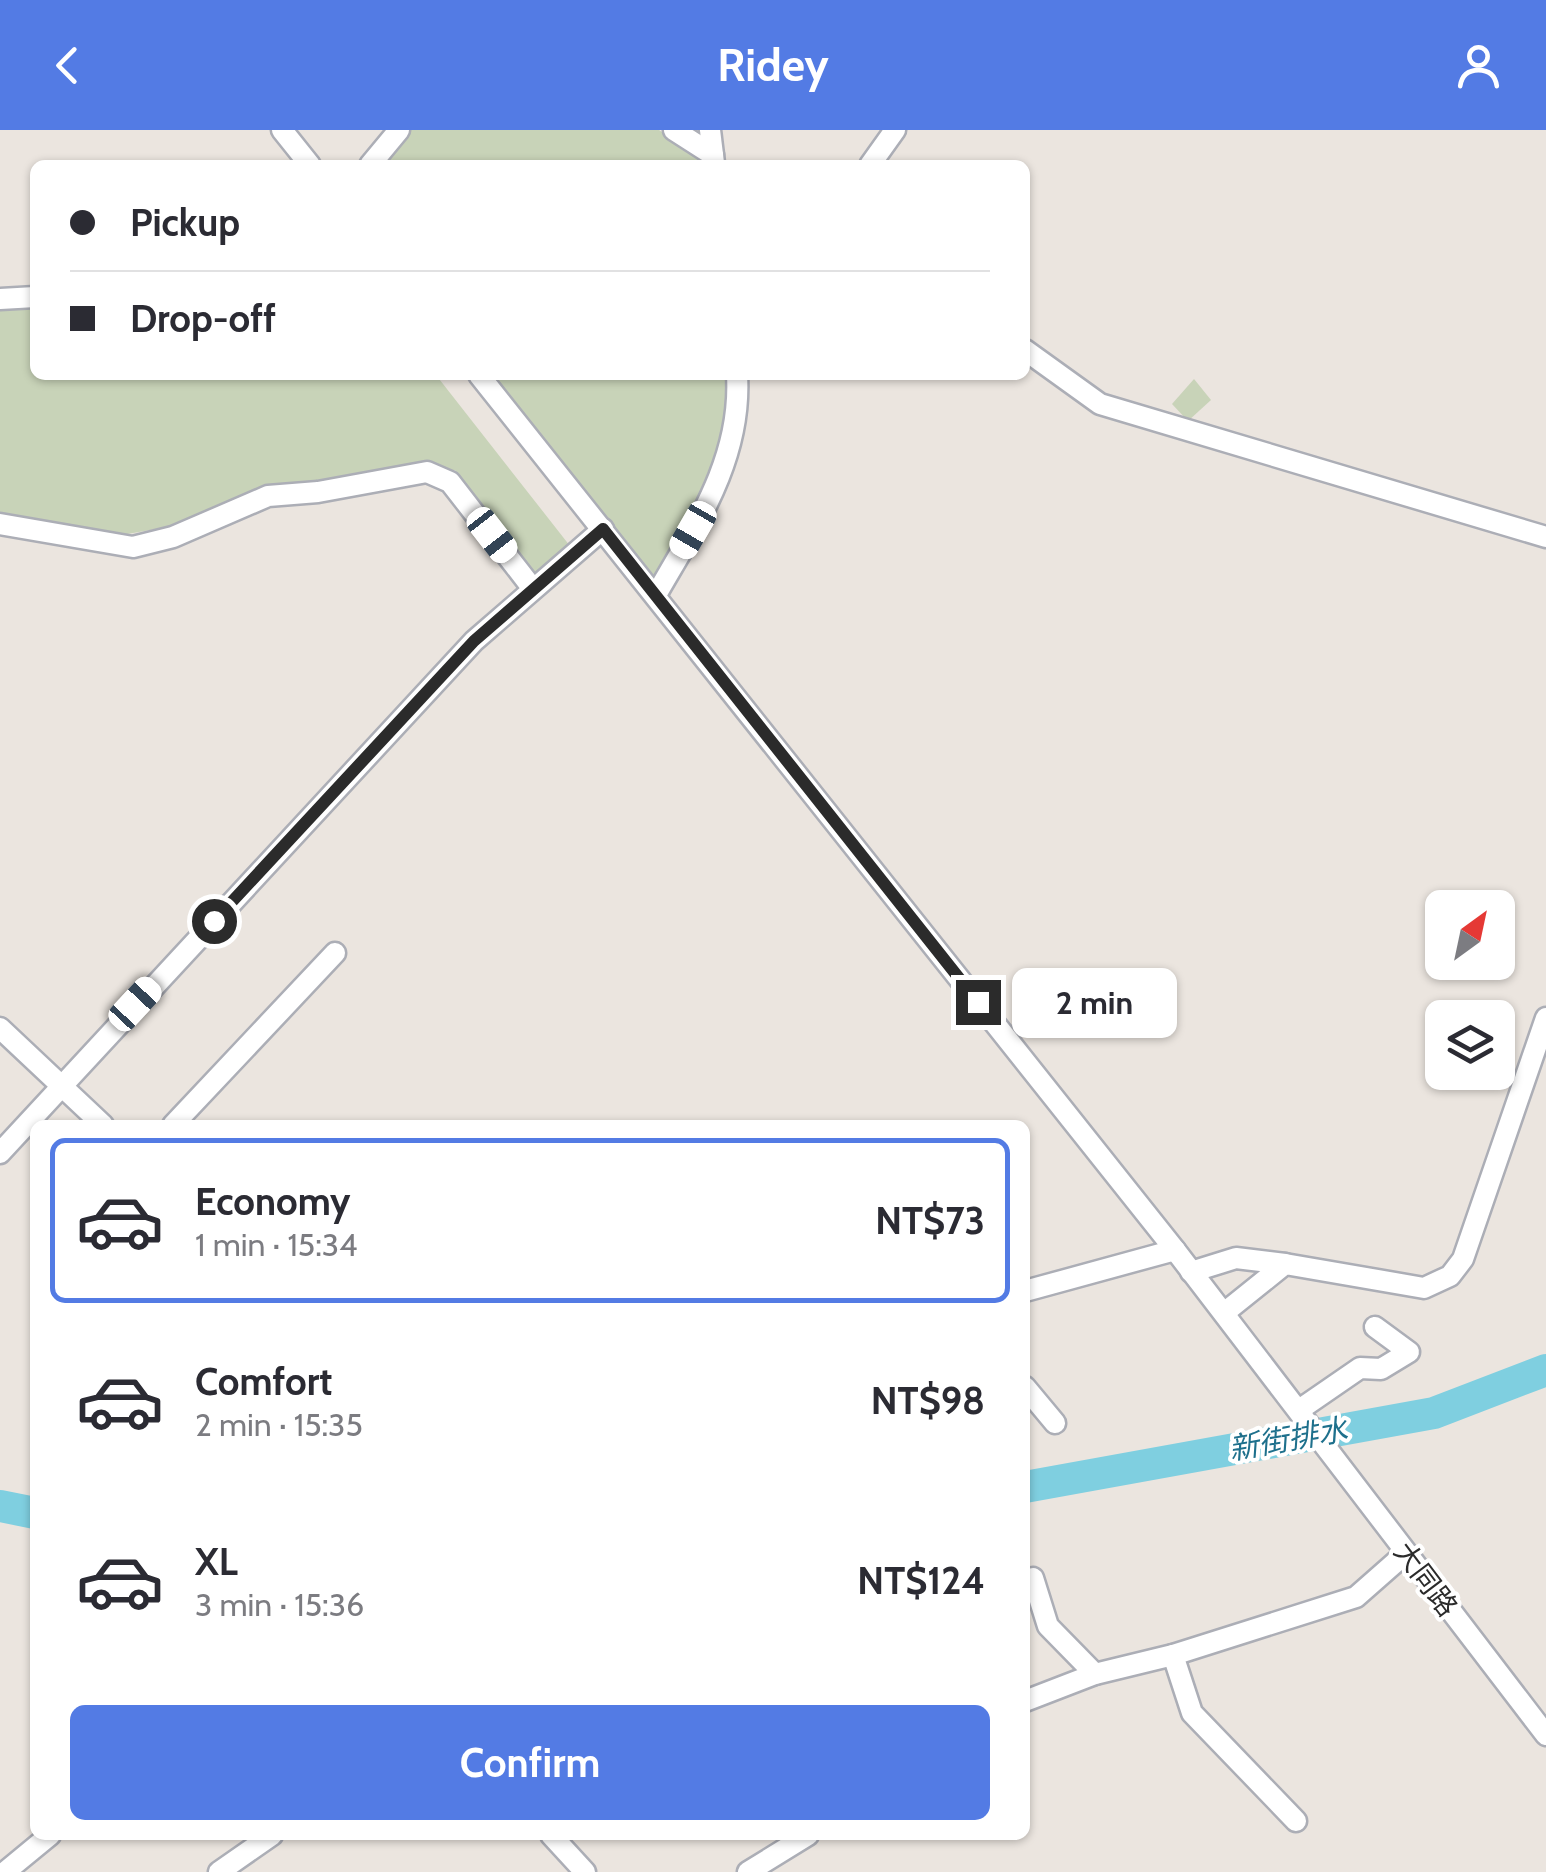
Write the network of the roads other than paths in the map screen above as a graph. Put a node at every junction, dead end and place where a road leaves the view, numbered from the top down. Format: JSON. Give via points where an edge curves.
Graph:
{"nodes":[{"id":1,"x":282,"y":130,"type":"edge"},
{"id":2,"x":399,"y":130,"type":"edge"},
{"id":3,"x":674,"y":130,"type":"edge"},
{"id":4,"x":710,"y":130,"type":"edge"},
{"id":5,"x":895,"y":130,"type":"edge"},
{"id":6,"x":306,"y":160,"type":"edge"},
{"id":7,"x":374,"y":160,"type":"edge"},
{"id":8,"x":714,"y":160,"type":"edge"},
{"id":9,"x":874,"y":160,"type":"edge"},
{"id":10,"x":30,"y":297,"type":"edge"},
{"id":11,"x":0,"y":299,"type":"edge"},
{"id":12,"x":1030,"y":354,"type":"edge"},
{"id":13,"x":483,"y":380,"type":"edge"},
{"id":14,"x":737,"y":380,"type":"edge"},
{"id":15,"x":0,"y":524,"type":"edge"},
{"id":16,"x":603,"y":529,"type":"junction"},
{"id":17,"x":1546,"y":537,"type":"edge"},
{"id":18,"x":533,"y":588,"type":"junction"},
{"id":19,"x":656,"y":595,"type":"junction"},
{"id":20,"x":335,"y":953,"type":"dead end"},
{"id":21,"x":1546,"y":1018,"type":"edge"},
{"id":22,"x":0,"y":1028,"type":"edge"},
{"id":23,"x":59,"y":1085,"type":"junction"},
{"id":24,"x":98,"y":1120,"type":"edge"},
{"id":25,"x":178,"y":1120,"type":"edge"},
{"id":26,"x":0,"y":1153,"type":"edge"},
{"id":27,"x":1174,"y":1250,"type":"junction"},
{"id":28,"x":1285,"y":1264,"type":"junction"},
{"id":29,"x":1191,"y":1272,"type":"junction"},
{"id":30,"x":1030,"y":1290,"type":"edge"},
{"id":31,"x":1224,"y":1313,"type":"junction"},
{"id":32,"x":1375,"y":1327,"type":"dead end"},
{"id":33,"x":1030,"y":1393,"type":"edge"},
{"id":34,"x":1303,"y":1415,"type":"junction"},
{"id":35,"x":1055,"y":1423,"type":"dead end"},
{"id":36,"x":1406,"y":1552,"type":"junction"},
{"id":37,"x":1034,"y":1578,"type":"dead end"},
{"id":38,"x":1172,"y":1655,"type":"junction"},
{"id":39,"x":1095,"y":1674,"type":"junction"},
{"id":40,"x":1030,"y":1699,"type":"edge"},
{"id":41,"x":1546,"y":1736,"type":"edge"},
{"id":42,"x":1296,"y":1821,"type":"dead end"},
{"id":43,"x":44,"y":1840,"type":"edge"},
{"id":44,"x":265,"y":1840,"type":"edge"},
{"id":45,"x":555,"y":1840,"type":"edge"},
{"id":46,"x":800,"y":1840,"type":"edge"},
{"id":47,"x":5,"y":1872,"type":"edge"},
{"id":48,"x":219,"y":1872,"type":"edge"},
{"id":49,"x":585,"y":1872,"type":"edge"},
{"id":50,"x":748,"y":1872,"type":"edge"}],
"edges":[{"from":1,"to":6,"type":"street"},
{"from":2,"to":7,"type":"street"},
{"from":3,"to":8,"type":"street"},
{"from":4,"to":8,"type":"street"},
{"from":5,"to":9,"type":"street"},
{"from":10,"to":11,"type":"street"},
{"from":12,"to":17,"type":"street","via":[[1100,404]]},
{"from":13,"to":16,"type":"street","name":"大同路"},
{"from":14,"to":19,"type":"street","via":[[732,446]]},
{"from":15,"to":18,"type":"street","via":[[133,547],[268,496],[426,472],[450,482]]},
{"from":16,"to":18,"type":"street"},
{"from":16,"to":19,"type":"street","name":"大同路"},
{"from":18,"to":23,"type":"street","via":[[474,641]]},
{"from":19,"to":27,"type":"street","name":"大同路"},
{"from":20,"to":25,"type":"street"},
{"from":21,"to":28,"type":"street","via":[[1463,1258],[1450,1276],[1424,1288]]},
{"from":22,"to":23,"type":"street"},
{"from":23,"to":24,"type":"street"},
{"from":23,"to":26,"type":"street"},
{"from":27,"to":29,"type":"street","name":"大同路"},
{"from":27,"to":30,"type":"street"},
{"from":28,"to":29,"type":"street","via":[[1236,1258]]},
{"from":28,"to":31,"type":"street"},
{"from":29,"to":31,"type":"street","name":"大同路"},
{"from":31,"to":34,"type":"street","name":"大同路"},
{"from":32,"to":34,"type":"street","via":[[1409,1352],[1381,1369],[1360,1368]]},
{"from":33,"to":35,"type":"street"},
{"from":34,"to":36,"type":"street","name":"大同路"},
{"from":36,"to":38,"type":"street","via":[[1356,1597]]},
{"from":36,"to":41,"type":"street","name":"大同路"},
{"from":37,"to":39,"type":"street","via":[[1048,1626]]},
{"from":38,"to":39,"type":"street"},
{"from":38,"to":42,"type":"street","via":[[1192,1713]]},
{"from":39,"to":40,"type":"street"},
{"from":43,"to":47,"type":"street"},
{"from":44,"to":48,"type":"street"},
{"from":45,"to":49,"type":"street"},
{"from":46,"to":50,"type":"street"}]}
